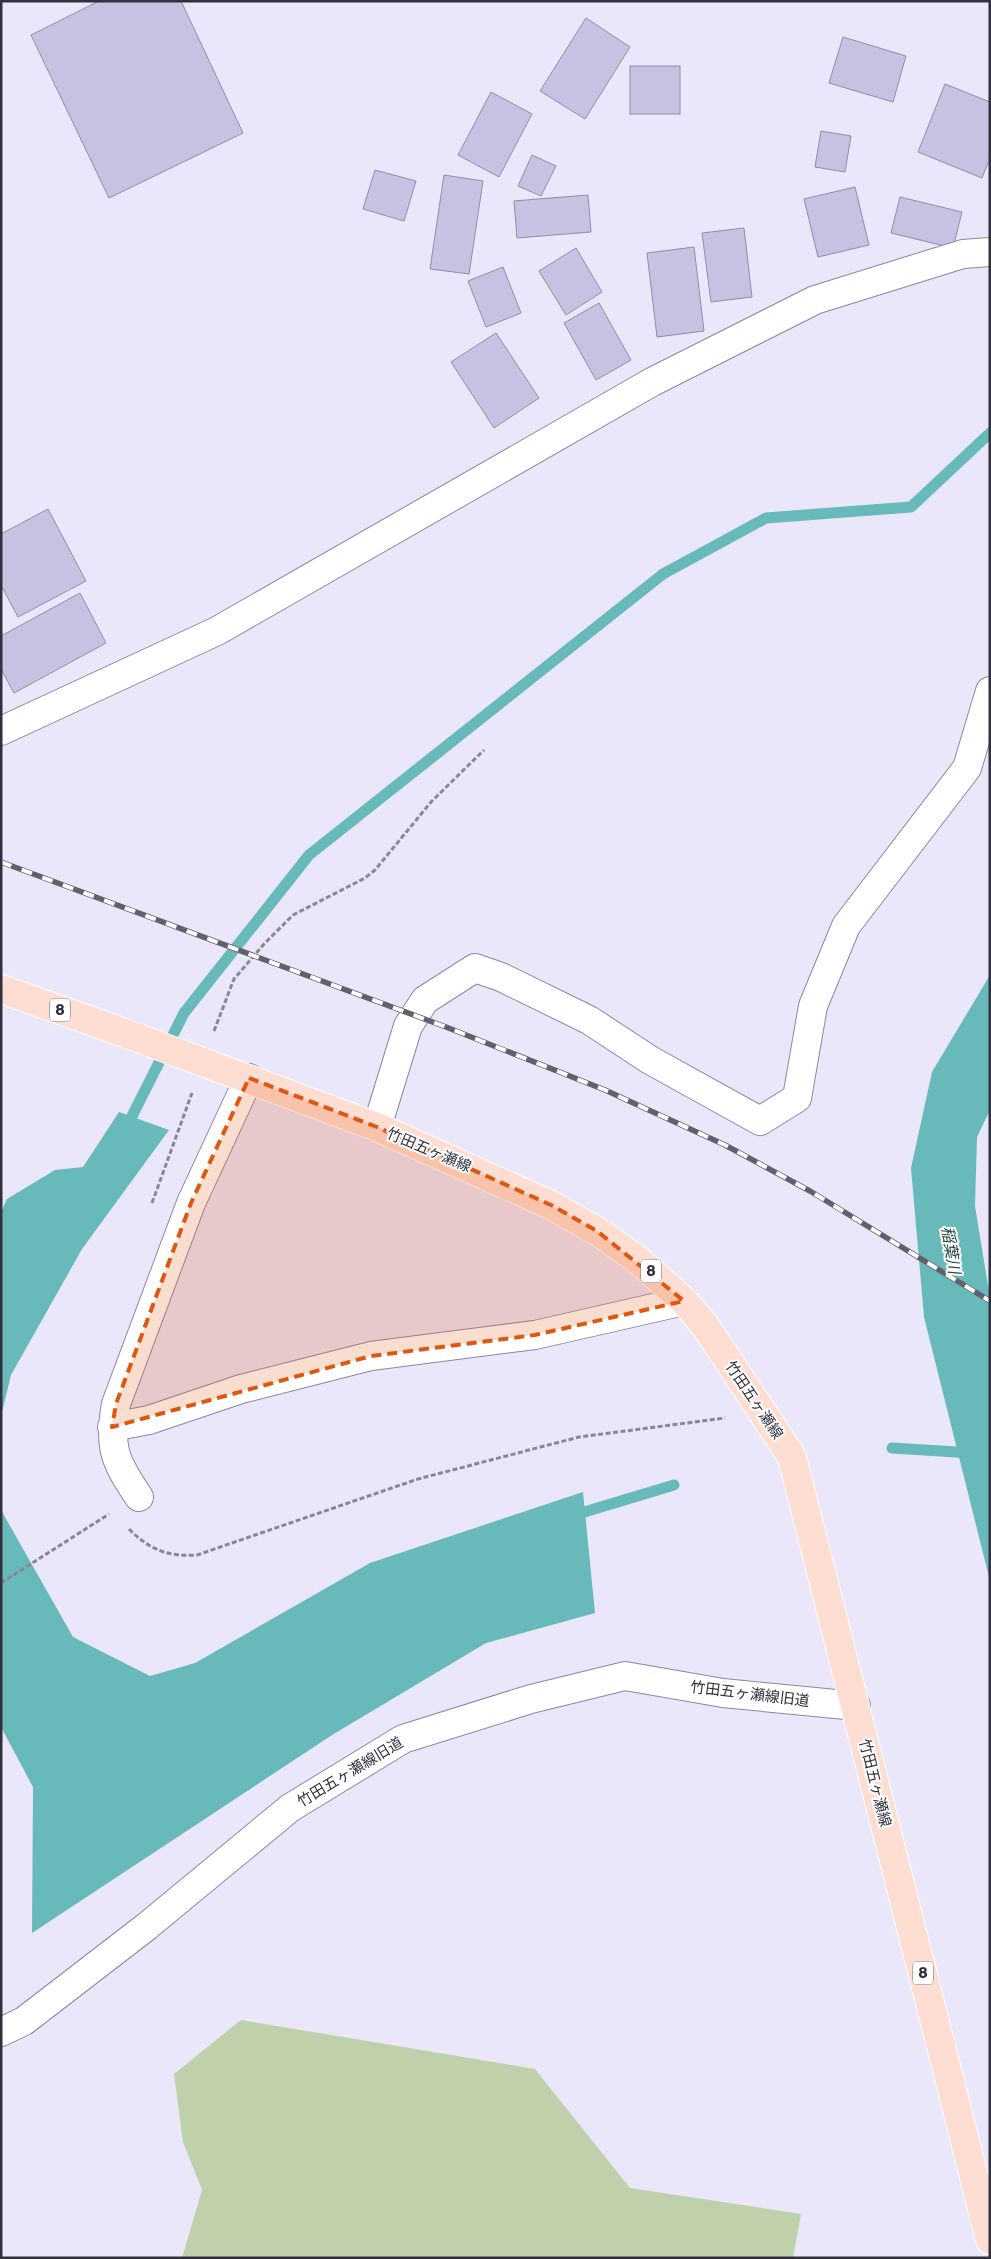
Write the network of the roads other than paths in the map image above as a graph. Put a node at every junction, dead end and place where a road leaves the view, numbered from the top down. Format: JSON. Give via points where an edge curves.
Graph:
{"nodes":[{"id":1,"x":990,"y":252,"type":"edge"},
{"id":2,"x":990,"y":691,"type":"edge"},
{"id":3,"x":1,"y":731,"type":"edge"},
{"id":4,"x":1,"y":989,"type":"edge"},
{"id":5,"x":249,"y":1078,"type":"junction"},
{"id":6,"x":377,"y":1127,"type":"junction"},
{"id":7,"x":684,"y":1302,"type":"junction"},
{"id":8,"x":112,"y":1427,"type":"junction"},
{"id":9,"x":139,"y":1497,"type":"dead end"},
{"id":10,"x":856,"y":1706,"type":"junction"},
{"id":11,"x":1,"y":2032,"type":"edge"},
{"id":12,"x":990,"y":2240,"type":"edge"}],
"edges":[{"from":1,"to":3,"type":"street","via":[[963,254],[815,300],[652,382],[217,631]]},
{"from":2,"to":6,"type":"street","via":[[967,768],[846,926],[813,1006],[797,1098],[760,1120],[650,1060],[589,1020],[501,977],[475,968],[425,1000],[408,1026]]},
{"from":4,"to":5,"type":"main road","name":"竹田五ヶ瀬線","number":"8","bridge":true,"via":[[119,1031],[201,1075]]},
{"from":5,"to":6,"type":"main road","name":"竹田五ヶ瀬線","number":"8"},
{"from":5,"to":8,"type":"street","via":[[191,1203],[116,1404]]},
{"from":6,"to":7,"type":"main road","name":"竹田五ヶ瀬線","number":"8","via":[[551,1205],[597,1231],[638,1260]]},
{"from":7,"to":8,"type":"street","via":[[535,1335],[371,1356],[241,1389],[149,1420]]},
{"from":7,"to":10,"type":"main road","name":"竹田五ヶ瀬線","number":"8","via":[[706,1327],[792,1457]]},
{"from":8,"to":9,"type":"street","via":[[114,1451],[121,1470]]},
{"from":10,"to":11,"type":"street","name":"竹田五ヶ瀬線旧道","via":[[724,1693],[625,1676],[531,1699],[403,1739],[290,1808],[24,2022]]},
{"from":10,"to":12,"type":"main road","name":"竹田五ヶ瀬線","number":"8"}]}
